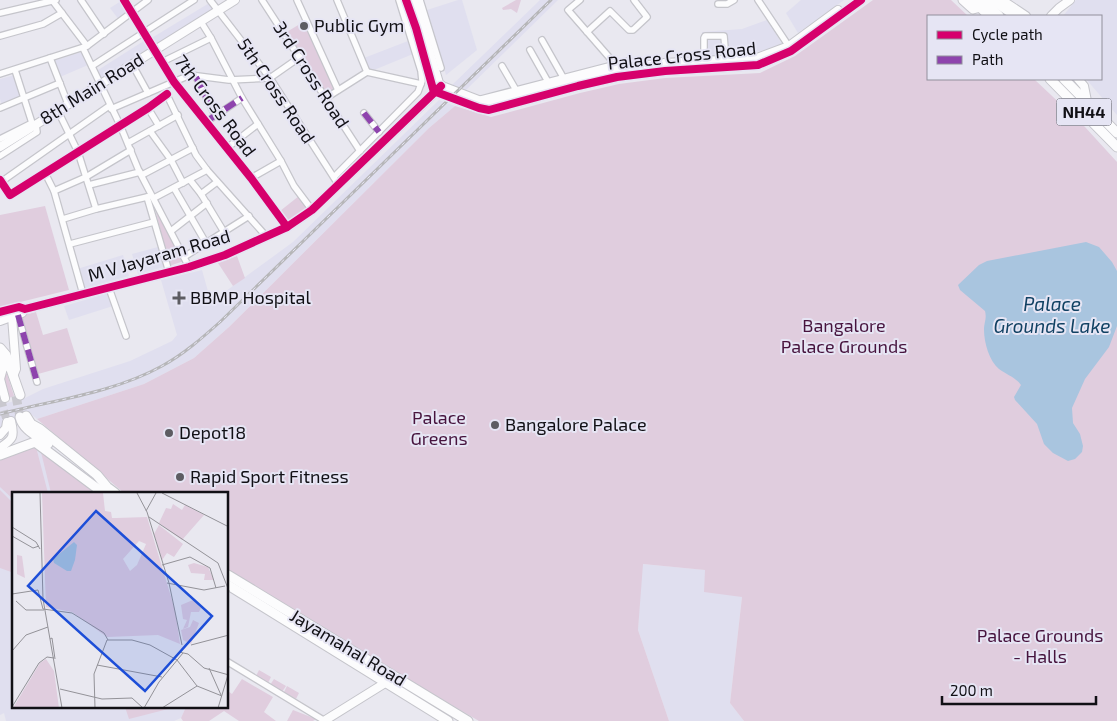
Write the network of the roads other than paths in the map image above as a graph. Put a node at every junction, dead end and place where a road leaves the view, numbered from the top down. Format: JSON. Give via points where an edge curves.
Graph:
{"nodes":[{"id":1,"x":81,"y":0,"type":"edge"},
{"id":2,"x":124,"y":0,"type":"edge"},
{"id":3,"x":148,"y":0,"type":"edge"},
{"id":4,"x":194,"y":0,"type":"edge"},
{"id":5,"x":210,"y":0,"type":"edge"},
{"id":6,"x":235,"y":0,"type":"edge"},
{"id":7,"x":262,"y":0,"type":"edge"},
{"id":8,"x":297,"y":0,"type":"edge"},
{"id":9,"x":337,"y":0,"type":"edge"},
{"id":10,"x":399,"y":0,"type":"edge"},
{"id":11,"x":406,"y":0,"type":"edge"},
{"id":12,"x":414,"y":0,"type":"edge"},
{"id":13,"x":420,"y":0,"type":"edge"},
{"id":14,"x":580,"y":0,"type":"edge"},
{"id":15,"x":634,"y":0,"type":"edge"},
{"id":16,"x":734,"y":0,"type":"edge"},
{"id":17,"x":758,"y":0,"type":"edge"},
{"id":18,"x":852,"y":0,"type":"edge"},
{"id":19,"x":861,"y":0,"type":"edge"},
{"id":20,"x":963,"y":0,"type":"edge"},
{"id":21,"x":991,"y":0,"type":"edge"},
{"id":22,"x":1002,"y":0,"type":"edge"},
{"id":23,"x":53,"y":1,"type":"edge"},
{"id":24,"x":1069,"y":1,"type":"edge"},
{"id":25,"x":978,"y":2,"type":"edge"},
{"id":26,"x":718,"y":4,"type":"dead end"},
{"id":27,"x":219,"y":10,"type":"junction"},
{"id":28,"x":0,"y":13,"type":"edge"},
{"id":29,"x":62,"y":13,"type":"junction"},
{"id":30,"x":132,"y":13,"type":"junction"},
{"id":31,"x":988,"y":15,"type":"edge"},
{"id":32,"x":998,"y":15,"type":"edge"},
{"id":33,"x":1014,"y":15,"type":"edge"},
{"id":34,"x":1024,"y":15,"type":"edge"},
{"id":35,"x":1053,"y":15,"type":"edge"},
{"id":36,"x":1059,"y":15,"type":"edge"},
{"id":37,"x":201,"y":22,"type":"junction"},
{"id":38,"x":586,"y":32,"type":"junction"},
{"id":39,"x":144,"y":33,"type":"junction"},
{"id":40,"x":104,"y":34,"type":"junction"},
{"id":41,"x":0,"y":36,"type":"edge"},
{"id":42,"x":211,"y":38,"type":"junction"},
{"id":43,"x":542,"y":40,"type":"dead end"},
{"id":44,"x":85,"y":47,"type":"junction"},
{"id":45,"x":790,"y":48,"type":"junction"},
{"id":46,"x":155,"y":50,"type":"junction"},
{"id":47,"x":530,"y":50,"type":"dead end"},
{"id":48,"x":300,"y":57,"type":"junction"},
{"id":49,"x":50,"y":58,"type":"junction"},
{"id":50,"x":726,"y":60,"type":"junction"},
{"id":51,"x":704,"y":61,"type":"junction"},
{"id":52,"x":162,"y":62,"type":"junction"},
{"id":53,"x":132,"y":64,"type":"junction"},
{"id":54,"x":615,"y":64,"type":"junction"},
{"id":55,"x":649,"y":65,"type":"junction"},
{"id":56,"x":92,"y":66,"type":"junction"},
{"id":57,"x":502,"y":66,"type":"dead end"},
{"id":58,"x":664,"y":67,"type":"junction"},
{"id":59,"x":441,"y":68,"type":"dead end"},
{"id":60,"x":14,"y":70,"type":"junction"},
{"id":61,"x":367,"y":72,"type":"junction"},
{"id":62,"x":0,"y":74,"type":"edge"},
{"id":63,"x":196,"y":77,"type":"junction"},
{"id":64,"x":563,"y":77,"type":"junction"},
{"id":65,"x":270,"y":78,"type":"junction"},
{"id":66,"x":232,"y":80,"type":"junction"},
{"id":67,"x":548,"y":80,"type":"junction"},
{"id":68,"x":1051,"y":80,"type":"edge"},
{"id":69,"x":1065,"y":80,"type":"edge"},
{"id":70,"x":1079,"y":80,"type":"edge"},
{"id":71,"x":174,"y":82,"type":"junction"},
{"id":72,"x":60,"y":83,"type":"junction"},
{"id":73,"x":421,"y":84,"type":"junction"},
{"id":74,"x":99,"y":85,"type":"junction"},
{"id":75,"x":164,"y":86,"type":"junction"},
{"id":76,"x":437,"y":87,"type":"junction"},
{"id":77,"x":338,"y":90,"type":"junction"},
{"id":78,"x":516,"y":90,"type":"junction"},
{"id":79,"x":148,"y":93,"type":"junction"},
{"id":80,"x":167,"y":94,"type":"junction"},
{"id":81,"x":24,"y":98,"type":"junction"},
{"id":82,"x":242,"y":98,"type":"junction"},
{"id":83,"x":326,"y":98,"type":"junction"},
{"id":84,"x":467,"y":98,"type":"junction"},
{"id":85,"x":481,"y":98,"type":"dead end"},
{"id":86,"x":1087,"y":101,"type":"junction"},
{"id":87,"x":68,"y":104,"type":"junction"},
{"id":88,"x":110,"y":107,"type":"junction"},
{"id":89,"x":0,"y":108,"type":"edge"},
{"id":90,"x":148,"y":108,"type":"junction"},
{"id":91,"x":58,"y":110,"type":"junction"},
{"id":92,"x":364,"y":112,"type":"dead end"},
{"id":93,"x":178,"y":115,"type":"junction"},
{"id":94,"x":215,"y":115,"type":"junction"},
{"id":95,"x":206,"y":122,"type":"junction"},
{"id":96,"x":258,"y":124,"type":"junction"},
{"id":97,"x":34,"y":125,"type":"junction"},
{"id":98,"x":120,"y":125,"type":"junction"},
{"id":99,"x":159,"y":126,"type":"junction"},
{"id":100,"x":150,"y":131,"type":"junction"},
{"id":101,"x":379,"y":132,"type":"junction"},
{"id":102,"x":1117,"y":133,"type":"edge"},
{"id":103,"x":69,"y":135,"type":"junction"},
{"id":104,"x":0,"y":139,"type":"edge"},
{"id":105,"x":129,"y":146,"type":"junction"},
{"id":106,"x":0,"y":147,"type":"edge"},
{"id":107,"x":1117,"y":147,"type":"edge"},
{"id":108,"x":193,"y":148,"type":"junction"},
{"id":109,"x":227,"y":148,"type":"junction"},
{"id":110,"x":360,"y":151,"type":"junction"},
{"id":111,"x":78,"y":152,"type":"junction"},
{"id":112,"x":0,"y":156,"type":"edge"},
{"id":113,"x":171,"y":160,"type":"junction"},
{"id":114,"x":281,"y":161,"type":"junction"},
{"id":115,"x":207,"y":170,"type":"junction"},
{"id":116,"x":45,"y":173,"type":"junction"},
{"id":117,"x":141,"y":173,"type":"junction"},
{"id":118,"x":86,"y":177,"type":"junction"},
{"id":119,"x":251,"y":178,"type":"junction"},
{"id":120,"x":190,"y":180,"type":"junction"},
{"id":121,"x":338,"y":180,"type":"junction"},
{"id":122,"x":0,"y":181,"type":"edge"},
{"id":123,"x":217,"y":182,"type":"junction"},
{"id":124,"x":183,"y":183,"type":"junction"},
{"id":125,"x":89,"y":185,"type":"junction"},
{"id":126,"x":174,"y":188,"type":"junction"},
{"id":127,"x":54,"y":191,"type":"junction"},
{"id":128,"x":201,"y":194,"type":"junction"},
{"id":129,"x":151,"y":197,"type":"junction"},
{"id":130,"x":208,"y":203,"type":"junction"},
{"id":131,"x":96,"y":209,"type":"junction"},
{"id":132,"x":312,"y":210,"type":"junction"},
{"id":133,"x":190,"y":216,"type":"junction"},
{"id":134,"x":249,"y":216,"type":"junction"},
{"id":135,"x":63,"y":219,"type":"junction"},
{"id":136,"x":154,"y":222,"type":"junction"},
{"id":137,"x":288,"y":227,"type":"junction"},
{"id":138,"x":171,"y":231,"type":"junction"},
{"id":139,"x":224,"y":232,"type":"junction"},
{"id":140,"x":266,"y":236,"type":"junction"},
{"id":141,"x":206,"y":243,"type":"junction"},
{"id":142,"x":70,"y":244,"type":"junction"},
{"id":143,"x":184,"y":257,"type":"junction"},
{"id":144,"x":189,"y":267,"type":"junction"},
{"id":145,"x":169,"y":272,"type":"junction"},
{"id":146,"x":110,"y":288,"type":"junction"},
{"id":147,"x":83,"y":294,"type":"junction"},
{"id":148,"x":26,"y":309,"type":"junction"},
{"id":149,"x":0,"y":312,"type":"edge"},
{"id":150,"x":15,"y":316,"type":"junction"},
{"id":151,"x":0,"y":321,"type":"edge"},
{"id":152,"x":126,"y":336,"type":"dead end"},
{"id":153,"x":0,"y":348,"type":"edge"},
{"id":154,"x":0,"y":356,"type":"edge"},
{"id":155,"x":1,"y":369,"type":"edge"},
{"id":156,"x":14,"y":374,"type":"junction"},
{"id":157,"x":38,"y":382,"type":"dead end"},
{"id":158,"x":2,"y":398,"type":"edge"},
{"id":159,"x":0,"y":435,"type":"edge"},
{"id":160,"x":0,"y":448,"type":"edge"},
{"id":161,"x":0,"y":455,"type":"edge"},
{"id":162,"x":102,"y":492,"type":"edge"},
{"id":163,"x":102,"y":492,"type":"edge"},
{"id":164,"x":113,"y":492,"type":"edge"},
{"id":165,"x":229,"y":577,"type":"edge"},
{"id":166,"x":229,"y":586,"type":"edge"},
{"id":167,"x":229,"y":663,"type":"edge"},
{"id":168,"x":392,"y":676,"type":"junction"},
{"id":169,"x":385,"y":683,"type":"junction"},
{"id":170,"x":325,"y":721,"type":"edge"},
{"id":171,"x":448,"y":721,"type":"edge"},
{"id":172,"x":468,"y":721,"type":"edge"}],
"edges":[{"from":1,"to":40,"type":"street"},
{"from":2,"to":30,"type":"street","name":"7th Cross Road"},
{"from":3,"to":30,"type":"street"},
{"from":4,"to":39,"type":"street"},
{"from":5,"to":27,"type":"street","name":"5th Cross Road"},
{"from":6,"to":27,"type":"street","name":"8th Main Road"},
{"from":7,"to":48,"type":"street","name":"3rd Cross Road"},
{"from":8,"to":77,"type":"street"},
{"from":9,"to":61,"type":"street"},
{"from":10,"to":73,"type":"street","via":[[421,71]]},
{"from":11,"to":76,"type":"street"},
{"from":12,"to":76,"type":"street"},
{"from":13,"to":59,"type":"street"},
{"from":14,"to":38,"type":"street","via":[[568,10]]},
{"from":15,"to":38,"type":"street","via":[[647,16],[633,30],[629,30],[610,10]]},
{"from":16,"to":26,"type":"street"},
{"from":17,"to":45,"type":"street"},
{"from":18,"to":45,"type":"street","name":"Palace Cross Road"},
{"from":19,"to":45,"type":"street","name":"Palace Cross Road"},
{"from":20,"to":25,"type":"main road","via":[[973,8]]},
{"from":21,"to":33,"type":"street"},
{"from":22,"to":34,"type":"street"},
{"from":23,"to":28,"type":"street"},
{"from":23,"to":29,"type":"street"},
{"from":24,"to":35,"type":"street"},
{"from":24,"to":36,"type":"street"},
{"from":25,"to":31,"type":"main road"},
{"from":25,"to":32,"type":"main road"},
{"from":27,"to":37,"type":"street","name":"8th Main Road"},
{"from":27,"to":65,"type":"street","name":"5th Cross Road"},
{"from":29,"to":41,"type":"street","via":[[43,24]]},
{"from":29,"to":44,"type":"street"},
{"from":30,"to":39,"type":"street","name":"7th Cross Road"},
{"from":30,"to":40,"type":"street"},
{"from":37,"to":42,"type":"street"},
{"from":37,"to":46,"type":"street","name":"8th Main Road"},
{"from":38,"to":54,"type":"street"},
{"from":39,"to":46,"type":"street","name":"7th Cross Road"},
{"from":39,"to":56,"type":"street"},
{"from":40,"to":44,"type":"street"},
{"from":42,"to":52,"type":"street"},
{"from":42,"to":66,"type":"street"},
{"from":43,"to":64,"type":"street"},
{"from":44,"to":49,"type":"street"},
{"from":44,"to":56,"type":"street"},
{"from":45,"to":50,"type":"street","name":"Palace Cross Road","via":[[757,58]]},
{"from":45,"to":58,"type":"street","name":"Palace Cross Road","via":[[758,65]]},
{"from":46,"to":52,"type":"street","name":"7th Cross Road"},
{"from":46,"to":53,"type":"street","name":"8th Main Road"},
{"from":47,"to":67,"type":"street"},
{"from":48,"to":65,"type":"street"},
{"from":48,"to":83,"type":"street","name":"3rd Cross Road"},
{"from":49,"to":60,"type":"street"},
{"from":49,"to":72,"type":"street"},
{"from":50,"to":51,"type":"street","name":"Palace Cross Road"},
{"from":50,"to":51,"type":"street","via":[[724,36],[705,36]]},
{"from":51,"to":58,"type":"street","name":"Palace Cross Road"},
{"from":52,"to":71,"type":"street","name":"7th Cross Road"},
{"from":53,"to":74,"type":"street","name":"8th Main Road"},
{"from":53,"to":79,"type":"street"},
{"from":54,"to":55,"type":"street","via":[[628,61]]},
{"from":54,"to":64,"type":"street"},
{"from":55,"to":58,"type":"street","name":"Palace Cross Road"},
{"from":55,"to":84,"type":"street","name":"Palace Cross Road","via":[[615,69],[489,102]]},
{"from":56,"to":74,"type":"street"},
{"from":57,"to":78,"type":"street"},
{"from":58,"to":84,"type":"street","name":"Palace Cross Road","via":[[489,110],[479,108]]},
{"from":60,"to":62,"type":"street"},
{"from":60,"to":81,"type":"street"},
{"from":61,"to":73,"type":"street"},
{"from":61,"to":77,"type":"street"},
{"from":63,"to":66,"type":"street"},
{"from":63,"to":71,"type":"street"},
{"from":63,"to":94,"type":"street"},
{"from":64,"to":67,"type":"street"},
{"from":65,"to":66,"type":"street"},
{"from":65,"to":121,"type":"street","name":"5th Cross Road"},
{"from":66,"to":82,"type":"street"},
{"from":67,"to":78,"type":"street"},
{"from":68,"to":107,"type":"main road","number":"NH44"},
{"from":69,"to":86,"type":"main road","number":"NH44"},
{"from":70,"to":86,"type":"street","via":[[1084,86]]},
{"from":71,"to":75,"type":"street"},
{"from":71,"to":95,"type":"street","name":"7th Cross Road"},
{"from":72,"to":81,"type":"street"},
{"from":72,"to":87,"type":"street"},
{"from":73,"to":101,"type":"street","via":[[418,92]]},
{"from":74,"to":87,"type":"street","name":"8th Main Road"},
{"from":74,"to":88,"type":"street"},
{"from":75,"to":79,"type":"street"},
{"from":75,"to":80,"type":"street"},
{"from":76,"to":84,"type":"street"},
{"from":76,"to":121,"type":"street","name":"M V Jayaram Road"},
{"from":77,"to":83,"type":"street"},
{"from":78,"to":85,"type":"street"},
{"from":79,"to":88,"type":"street"},
{"from":80,"to":90,"type":"street"},
{"from":80,"to":93,"type":"street"},
{"from":81,"to":89,"type":"street"},
{"from":81,"to":97,"type":"street"},
{"from":82,"to":94,"type":"street"},
{"from":82,"to":96,"type":"street"},
{"from":83,"to":110,"type":"street","name":"3rd Cross Road"},
{"from":86,"to":102,"type":"main road","number":"NH44"},
{"from":87,"to":91,"type":"street","name":"8th Main Road"},
{"from":88,"to":98,"type":"street"},
{"from":88,"to":103,"type":"street"},
{"from":90,"to":98,"type":"street"},
{"from":90,"to":99,"type":"street"},
{"from":91,"to":97,"type":"street","name":"8th Main Road"},
{"from":91,"to":103,"type":"street"},
{"from":92,"to":101,"type":"street"},
{"from":93,"to":99,"type":"street"},
{"from":93,"to":108,"type":"street"},
{"from":94,"to":95,"type":"street"},
{"from":95,"to":109,"type":"street","name":"7th Cross Road"},
{"from":96,"to":109,"type":"street"},
{"from":96,"to":114,"type":"street"},
{"from":97,"to":104,"type":"street"},
{"from":97,"to":106,"type":"street","name":"8th Main Road"},
{"from":97,"to":112,"type":"street","via":[[37,132]]},
{"from":98,"to":105,"type":"street"},
{"from":98,"to":111,"type":"street"},
{"from":99,"to":100,"type":"street"},
{"from":100,"to":105,"type":"street"},
{"from":100,"to":113,"type":"street"},
{"from":101,"to":110,"type":"street"},
{"from":103,"to":111,"type":"street"},
{"from":103,"to":122,"type":"street"},
{"from":105,"to":117,"type":"street"},
{"from":105,"to":118,"type":"street"},
{"from":108,"to":113,"type":"street"},
{"from":108,"to":115,"type":"street"},
{"from":109,"to":119,"type":"street","name":"7th Cross Road"},
{"from":110,"to":121,"type":"street"},
{"from":111,"to":116,"type":"street"},
{"from":111,"to":118,"type":"street"},
{"from":113,"to":117,"type":"street"},
{"from":113,"to":124,"type":"street"},
{"from":114,"to":119,"type":"street"},
{"from":114,"to":132,"type":"street"},
{"from":115,"to":120,"type":"street"},
{"from":115,"to":123,"type":"street"},
{"from":116,"to":122,"type":"street","via":[[10,195]]},
{"from":116,"to":127,"type":"street"},
{"from":117,"to":125,"type":"street"},
{"from":117,"to":129,"type":"street"},
{"from":118,"to":125,"type":"street"},
{"from":118,"to":127,"type":"street"},
{"from":119,"to":137,"type":"street","name":"7th Cross Road"},
{"from":120,"to":124,"type":"street"},
{"from":120,"to":128,"type":"street"},
{"from":121,"to":132,"type":"street","name":"M V Jayaram Road"},
{"from":123,"to":128,"type":"street"},
{"from":123,"to":134,"type":"street"},
{"from":124,"to":126,"type":"street"},
{"from":125,"to":131,"type":"street"},
{"from":126,"to":129,"type":"street"},
{"from":126,"to":133,"type":"street"},
{"from":127,"to":135,"type":"street"},
{"from":128,"to":130,"type":"street"},
{"from":129,"to":131,"type":"street"},
{"from":129,"to":136,"type":"street"},
{"from":129,"to":138,"type":"street"},
{"from":130,"to":133,"type":"street"},
{"from":130,"to":139,"type":"street"},
{"from":131,"to":135,"type":"street"},
{"from":132,"to":137,"type":"street","name":"M V Jayaram Road"},
{"from":133,"to":138,"type":"street"},
{"from":133,"to":141,"type":"street"},
{"from":134,"to":139,"type":"street"},
{"from":134,"to":140,"type":"street"},
{"from":135,"to":142,"type":"street"},
{"from":136,"to":142,"type":"street"},
{"from":136,"to":145,"type":"street"},
{"from":137,"to":140,"type":"street","name":"M V Jayaram Road"},
{"from":138,"to":143,"type":"street"},
{"from":139,"to":141,"type":"street"},
{"from":140,"to":144,"type":"street","name":"M V Jayaram Road","via":[[226,255]]},
{"from":141,"to":143,"type":"street"},
{"from":142,"to":147,"type":"street"},
{"from":143,"to":144,"type":"street"},
{"from":144,"to":145,"type":"street","name":"M V Jayaram Road"},
{"from":145,"to":146,"type":"street","name":"M V Jayaram Road"},
{"from":146,"to":147,"type":"street","name":"M V Jayaram Road"},
{"from":146,"to":152,"type":"street"},
{"from":147,"to":148,"type":"street","name":"M V Jayaram Road"},
{"from":148,"to":149,"type":"street","name":"M V Jayaram Road","via":[[20,307]]},
{"from":148,"to":150,"type":"street","name":"M V Jayaram Road"},
{"from":150,"to":151,"type":"street","name":"M V Jayaram Road"},
{"from":150,"to":156,"type":"street"},
{"from":150,"to":157,"type":"street"},
{"from":153,"to":156,"type":"main road"},
{"from":154,"to":155,"type":"main road"},
{"from":155,"to":156,"type":"main road","via":[[9,375],[18,395]]},
{"from":155,"to":158,"type":"street"},
{"from":159,"to":160,"type":"street","via":[[9,422],[14,434]]},
{"from":161,"to":163,"type":"main road","via":[[36,442]]},
{"from":162,"to":164,"type":"main road","via":[[92,480],[26,429],[23,416]]},
{"from":165,"to":168,"type":"main road","name":"Jayamahal Road"},
{"from":166,"to":169,"type":"main road","name":"Jayamahal Road"},
{"from":167,"to":170,"type":"street"},
{"from":168,"to":169,"type":"street"},
{"from":168,"to":172,"type":"main road","name":"Jayamahal Road"},
{"from":169,"to":170,"type":"street"},
{"from":169,"to":171,"type":"main road","name":"Jayamahal Road"}]}
